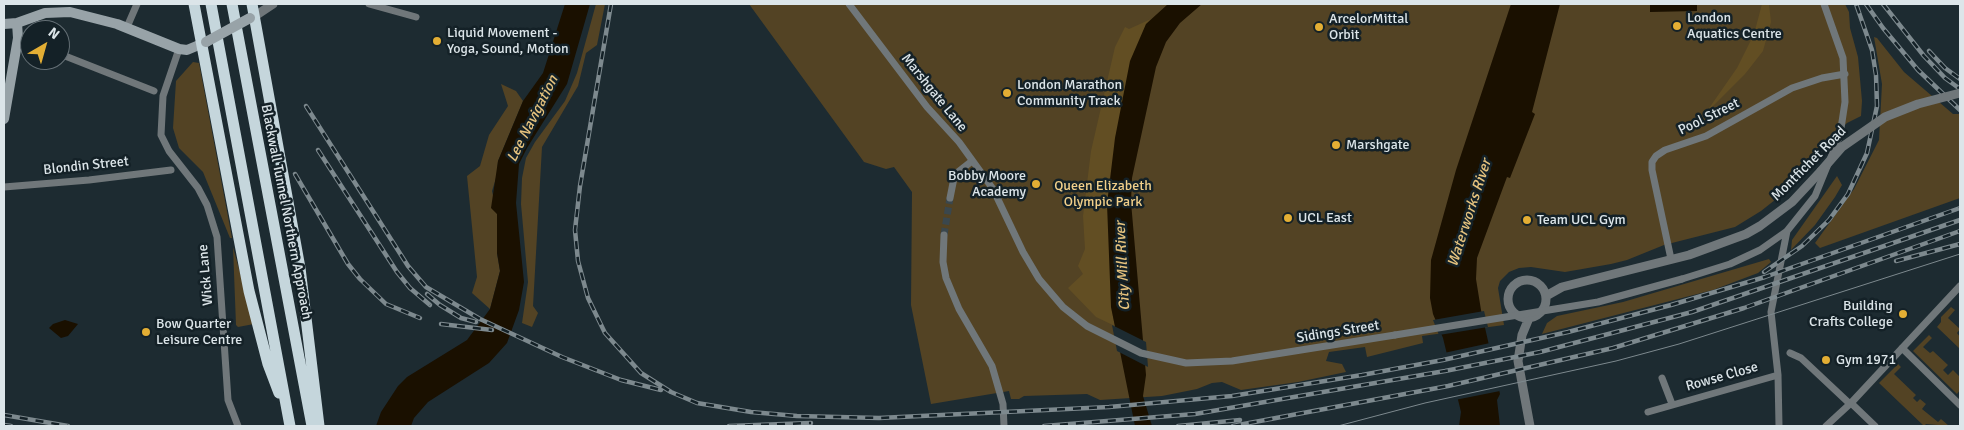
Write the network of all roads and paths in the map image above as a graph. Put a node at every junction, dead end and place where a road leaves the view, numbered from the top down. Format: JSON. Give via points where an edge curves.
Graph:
{"nodes":[{"id":1,"x":136,"y":4,"type":"edge"},
{"id":2,"x":194,"y":4,"type":"edge"},
{"id":3,"x":211,"y":4,"type":"edge"},
{"id":4,"x":232,"y":4,"type":"edge"},
{"id":5,"x":252,"y":4,"type":"edge"},
{"id":6,"x":273,"y":4,"type":"edge"},
{"id":7,"x":369,"y":4,"type":"edge"},
{"id":8,"x":849,"y":4,"type":"edge"},
{"id":9,"x":1824,"y":4,"type":"edge"},
{"id":10,"x":252,"y":17,"type":"junction"},
{"id":11,"x":416,"y":17,"type":"dead end"},
{"id":12,"x":17,"y":23,"type":"junction"},
{"id":13,"x":4,"y":24,"type":"edge"},
{"id":14,"x":127,"y":27,"type":"junction"},
{"id":15,"x":18,"y":38,"type":"joint"},
{"id":16,"x":203,"y":43,"type":"junction"},
{"id":17,"x":179,"y":49,"type":"junction"},
{"id":18,"x":70,"y":58,"type":"edge"},
{"id":19,"x":1845,"y":74,"type":"junction"},
{"id":20,"x":154,"y":91,"type":"dead end"},
{"id":21,"x":1960,"y":93,"type":"edge"},
{"id":22,"x":4,"y":119,"type":"edge"},
{"id":23,"x":972,"y":161,"type":"junction"},
{"id":24,"x":171,"y":170,"type":"dead end"},
{"id":25,"x":4,"y":187,"type":"edge"},
{"id":26,"x":950,"y":198,"type":"tunnel mouth"},
{"id":27,"x":1787,"y":231,"type":"junction"},
{"id":28,"x":944,"y":235,"type":"tunnel mouth"},
{"id":29,"x":1671,"y":259,"type":"junction"},
{"id":30,"x":1540,"y":285,"type":"junction"},
{"id":31,"x":1562,"y":286,"type":"junction"},
{"id":32,"x":1960,"y":286,"type":"edge"},
{"id":33,"x":1546,"y":296,"type":"junction"},
{"id":34,"x":1517,"y":315,"type":"junction"},
{"id":35,"x":1529,"y":318,"type":"junction"},
{"id":36,"x":1522,"y":335,"type":"junction"},
{"id":37,"x":1902,"y":348,"type":"junction"},
{"id":38,"x":1790,"y":353,"type":"dead end"},
{"id":39,"x":1778,"y":375,"type":"junction"},
{"id":40,"x":1662,"y":378,"type":"dead end"},
{"id":41,"x":1960,"y":403,"type":"edge"},
{"id":42,"x":1672,"y":404,"type":"junction"},
{"id":43,"x":1851,"y":404,"type":"junction"},
{"id":44,"x":1648,"y":412,"type":"dead end"},
{"id":45,"x":289,"y":423,"type":"edge"},
{"id":46,"x":238,"y":426,"type":"edge"},
{"id":47,"x":312,"y":426,"type":"edge"},
{"id":48,"x":318,"y":426,"type":"edge"},
{"id":49,"x":1004,"y":426,"type":"edge"},
{"id":50,"x":1530,"y":426,"type":"edge"},
{"id":51,"x":1779,"y":426,"type":"edge"},
{"id":52,"x":1826,"y":426,"type":"edge"},
{"id":53,"x":1875,"y":426,"type":"edge"}],
"edges":[{"from":1,"to":14,"type":"street"},
{"from":2,"to":16,"type":"highway"},
{"from":3,"to":45,"type":"highway"},
{"from":4,"to":47,"type":"highway","name":"Blackwall Tunnel Northern Approach"},
{"from":5,"to":10,"type":"highway"},
{"from":6,"to":10,"type":"street"},
{"from":7,"to":11,"type":"street"},
{"from":8,"to":23,"type":"street","name":"Marshgate Lane"},
{"from":9,"to":19,"type":"street","via":[[1839,43]]},
{"from":10,"to":16,"type":"main road","bridge":true},
{"from":10,"to":48,"type":"highway","via":[[300,268]]},
{"from":12,"to":13,"type":"main road"},
{"from":12,"to":14,"type":"main road","via":[[58,11],[83,13]]},
{"from":12,"to":15,"type":"main road"},
{"from":14,"to":17,"type":"main road"},
{"from":15,"to":22,"type":"main road"},
{"from":16,"to":17,"type":"main road","via":[[187,50]]},
{"from":16,"to":45,"type":"highway","via":[[249,291],[268,364]]},
{"from":17,"to":46,"type":"street","name":"Wick Lane","via":[[162,96],[162,135],[174,159],[198,188],[217,237],[228,400]]},
{"from":18,"to":20,"type":"street"},
{"from":19,"to":27,"type":"street","via":[[1842,124],[1829,167],[1815,196]]},
{"from":19,"to":29,"type":"street","name":"Pool Street","via":[[1792,88],[1706,136],[1656,156],[1652,170]]},
{"from":21,"to":29,"type":"street","name":"Montfichet Road","bridge":true,"via":[[1884,117],[1842,147],[1792,202],[1760,226],[1746,234]]},
{"from":23,"to":26,"type":"street","via":[[954,178]]},
{"from":23,"to":27,"type":"street","name":"Sidings Street","bridge":true,"via":[[993,189],[1038,279],[1059,302],[1087,326],[1141,353],[1186,362],[1232,361],[1598,302],[1744,259]]},
{"from":24,"to":25,"type":"street","name":"Blondin Street"},
{"from":27,"to":39,"type":"street","via":[[1771,312]]},
{"from":28,"to":49,"type":"street","via":[[946,278],[959,309],[992,366],[1003,404]]},
{"from":29,"to":31,"type":"street","name":"Montfichet Road"},
{"from":30,"to":31,"type":"street","name":"Montfichet Road"},
{"from":30,"to":33,"type":"street"},
{"from":30,"to":34,"type":"street","via":[[1528,280],[1512,286],[1508,301]]},
{"from":31,"to":33,"type":"street","name":"Montfichet Road"},
{"from":32,"to":37,"type":"street"},
{"from":33,"to":35,"type":"street","via":[[1542,310]]},
{"from":34,"to":35,"type":"street"},
{"from":34,"to":36,"type":"street"},
{"from":35,"to":36,"type":"street"},
{"from":36,"to":50,"type":"street","via":[[1518,361]]},
{"from":37,"to":41,"type":"street"},
{"from":37,"to":43,"type":"street"},
{"from":38,"to":43,"type":"street","via":[[1801,358]]},
{"from":39,"to":42,"type":"street","name":"Rowse Close"},
{"from":39,"to":51,"type":"street"},
{"from":40,"to":42,"type":"street","name":"Rowse Close"},
{"from":42,"to":44,"type":"street","name":"Rowse Close"},
{"from":43,"to":52,"type":"street"},
{"from":43,"to":53,"type":"street"}]}
